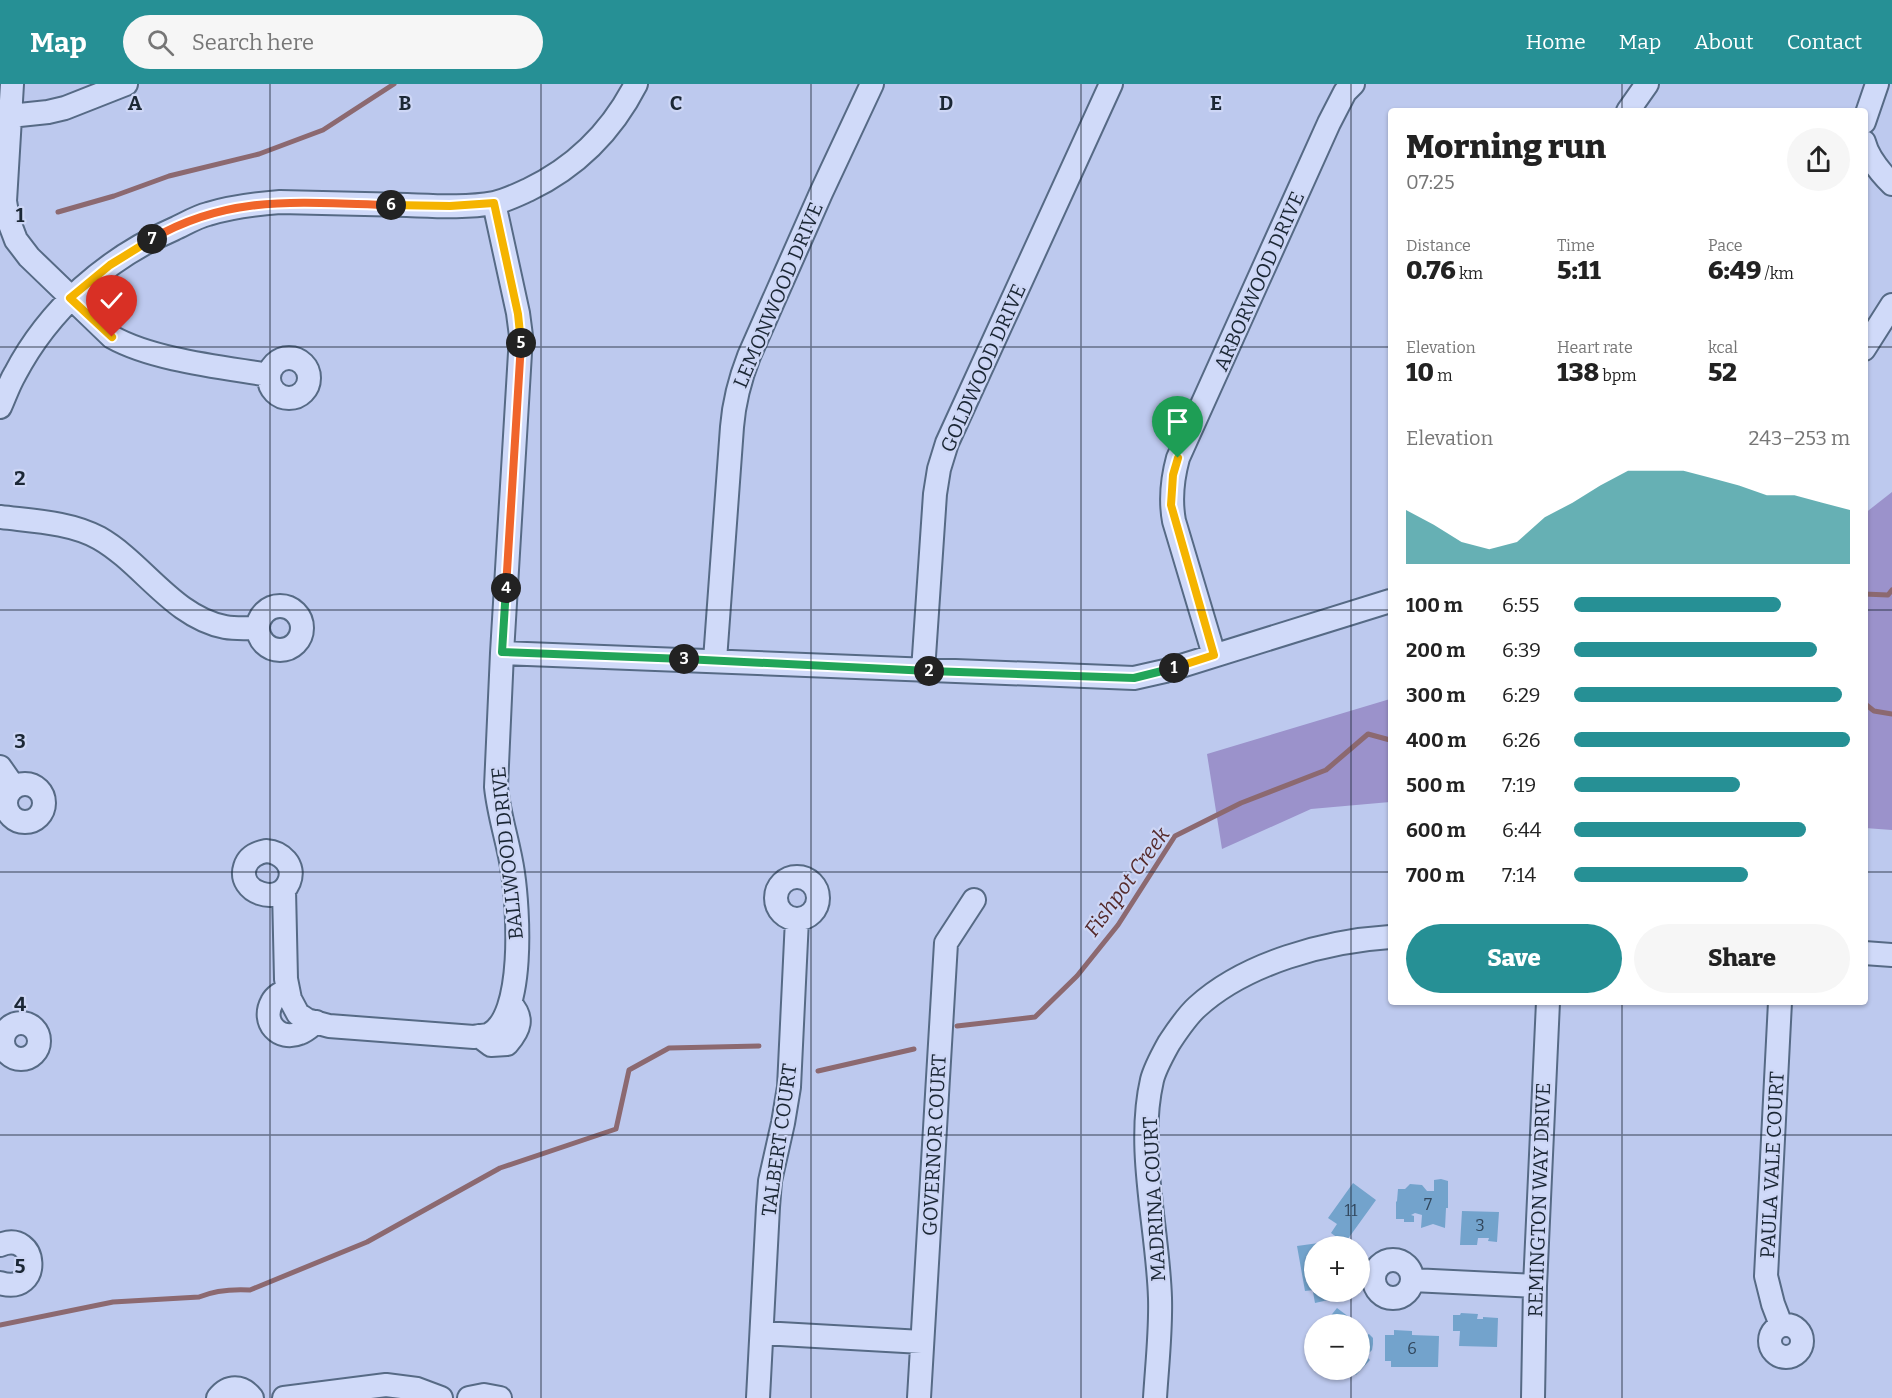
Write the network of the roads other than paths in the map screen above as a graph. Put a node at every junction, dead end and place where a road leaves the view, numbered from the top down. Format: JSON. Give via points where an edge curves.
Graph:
{"nodes":[{"id":1,"x":12,"y":84,"type":"edge"},
{"id":2,"x":126,"y":84,"type":"edge"},
{"id":3,"x":636,"y":84,"type":"edge"},
{"id":4,"x":872,"y":84,"type":"edge"},
{"id":5,"x":1111,"y":84,"type":"edge"},
{"id":6,"x":1353,"y":84,"type":"edge"},
{"id":7,"x":1647,"y":84,"type":"edge"},
{"id":8,"x":1877,"y":84,"type":"edge"},
{"id":9,"x":1630,"y":108,"type":"edge"},
{"id":10,"x":1868,"y":110,"type":"edge"},
{"id":11,"x":10,"y":116,"type":"junction"},
{"id":12,"x":1868,"y":154,"type":"edge"},
{"id":13,"x":1892,"y":184,"type":"edge"},
{"id":14,"x":494,"y":203,"type":"junction"},
{"id":15,"x":70,"y":298,"type":"junction"},
{"id":16,"x":1892,"y":305,"type":"edge"},
{"id":17,"x":1868,"y":343,"type":"edge"},
{"id":18,"x":269,"y":375,"type":"dead end"},
{"id":19,"x":0,"y":407,"type":"edge"},
{"id":20,"x":0,"y":516,"type":"edge"},
{"id":21,"x":1388,"y":602,"type":"edge"},
{"id":22,"x":258,"y":628,"type":"dead end"},
{"id":23,"x":502,"y":652,"type":"junction"},
{"id":24,"x":1214,"y":655,"type":"junction"},
{"id":25,"x":715,"y":660,"type":"junction"},
{"id":26,"x":923,"y":670,"type":"junction"},
{"id":27,"x":0,"y":767,"type":"edge"},
{"id":28,"x":14,"y":787,"type":"dead end"},
{"id":29,"x":284,"y":890,"type":"dead end"},
{"id":30,"x":974,"y":900,"type":"dead end"},
{"id":31,"x":797,"y":919,"type":"dead end"},
{"id":32,"x":1388,"y":937,"type":"edge"},
{"id":33,"x":1868,"y":953,"type":"edge"},
{"id":34,"x":1892,"y":955,"type":"edge"},
{"id":35,"x":1548,"y":1005,"type":"edge"},
{"id":36,"x":1780,"y":1005,"type":"edge"},
{"id":37,"x":0,"y":1245,"type":"edge"},
{"id":38,"x":1412,"y":1280,"type":"dead end"},
{"id":39,"x":0,"y":1283,"type":"edge"},
{"id":40,"x":1535,"y":1286,"type":"junction"},
{"id":41,"x":1781,"y":1325,"type":"dead end"},
{"id":42,"x":762,"y":1333,"type":"junction"},
{"id":43,"x":922,"y":1342,"type":"junction"},
{"id":44,"x":218,"y":1398,"type":"edge"},
{"id":45,"x":252,"y":1398,"type":"edge"},
{"id":46,"x":284,"y":1398,"type":"edge"},
{"id":47,"x":441,"y":1398,"type":"edge"},
{"id":48,"x":469,"y":1398,"type":"edge"},
{"id":49,"x":500,"y":1398,"type":"edge"},
{"id":50,"x":758,"y":1398,"type":"edge"},
{"id":51,"x":919,"y":1398,"type":"edge"},
{"id":52,"x":1155,"y":1398,"type":"edge"},
{"id":53,"x":1533,"y":1398,"type":"edge"}],
"edges":[{"from":1,"to":11,"type":"street"},
{"from":2,"to":11,"type":"street","via":[[65,108]]},
{"from":3,"to":14,"type":"street","via":[[608,128],[573,163],[544,183]]},
{"from":4,"to":25,"type":"street","name":"LEMONWOOD DRIVE","via":[[739,382],[732,427]]},
{"from":5,"to":26,"type":"street","name":"GOLDWOOD DRIVE","via":[[947,443],[935,494]]},
{"from":6,"to":24,"type":"street","name":"ARBORWOOD DRIVE","via":[[1329,123],[1173,475],[1174,521]]},
{"from":7,"to":9,"type":"street"},
{"from":8,"to":10,"type":"street"},
{"from":11,"to":15,"type":"street","via":[[5,201],[8,219],[16,240]]},
{"from":12,"to":13,"type":"street"},
{"from":14,"to":15,"type":"street","via":[[450,206],[280,202],[214,212],[134,250]]},
{"from":14,"to":23,"type":"street","name":"BALLWOOD DRIVE","via":[[521,336]]},
{"from":15,"to":18,"type":"street","via":[[126,345]]},
{"from":15,"to":19,"type":"street","via":[[33,344]]},
{"from":16,"to":17,"type":"street"},
{"from":20,"to":22,"type":"street","via":[[55,524],[97,537],[124,554],[194,615],[226,627]]},
{"from":21,"to":24,"type":"street"},
{"from":23,"to":25,"type":"street"},
{"from":23,"to":29,"type":"street","name":"BALLWOOD DRIVE","via":[[496,787],[513,871],[517,964],[510,1003],[495,1030],[479,1036],[329,1026],[307,1020],[298,1014],[287,990]]},
{"from":24,"to":26,"type":"street","via":[[1134,678]]},
{"from":25,"to":26,"type":"street"},
{"from":27,"to":28,"type":"street"},
{"from":30,"to":43,"type":"street","name":"GOVERNOR COURT","via":[[946,942]]},
{"from":31,"to":42,"type":"street","name":"TALBERT COURT","via":[[789,1086],[770,1181]]},
{"from":32,"to":52,"type":"street","name":"MADRINA COURT","via":[[1328,946],[1240,977],[1195,1008],[1163,1053],[1153,1078],[1148,1130],[1160,1298]]},
{"from":33,"to":34,"type":"street"},
{"from":35,"to":40,"type":"street","name":"REMINGTON WAY DRIVE"},
{"from":36,"to":41,"type":"street","name":"PAULA VALE COURT","via":[[1767,1276]]},
{"from":37,"to":39,"type":"street","via":[[10,1242],[23,1247],[31,1265],[20,1282]]},
{"from":38,"to":40,"type":"street"},
{"from":40,"to":53,"type":"street","name":"REMINGTON WAY DRIVE"},
{"from":42,"to":43,"type":"street"},
{"from":42,"to":50,"type":"street","name":"TALBERT COURT"},
{"from":43,"to":51,"type":"street","name":"GOVERNOR COURT"},
{"from":44,"to":45,"type":"street","via":[[235,1388],[247,1391]]},
{"from":46,"to":47,"type":"street","via":[[386,1385],[417,1389]]},
{"from":48,"to":49,"type":"street"}]}
